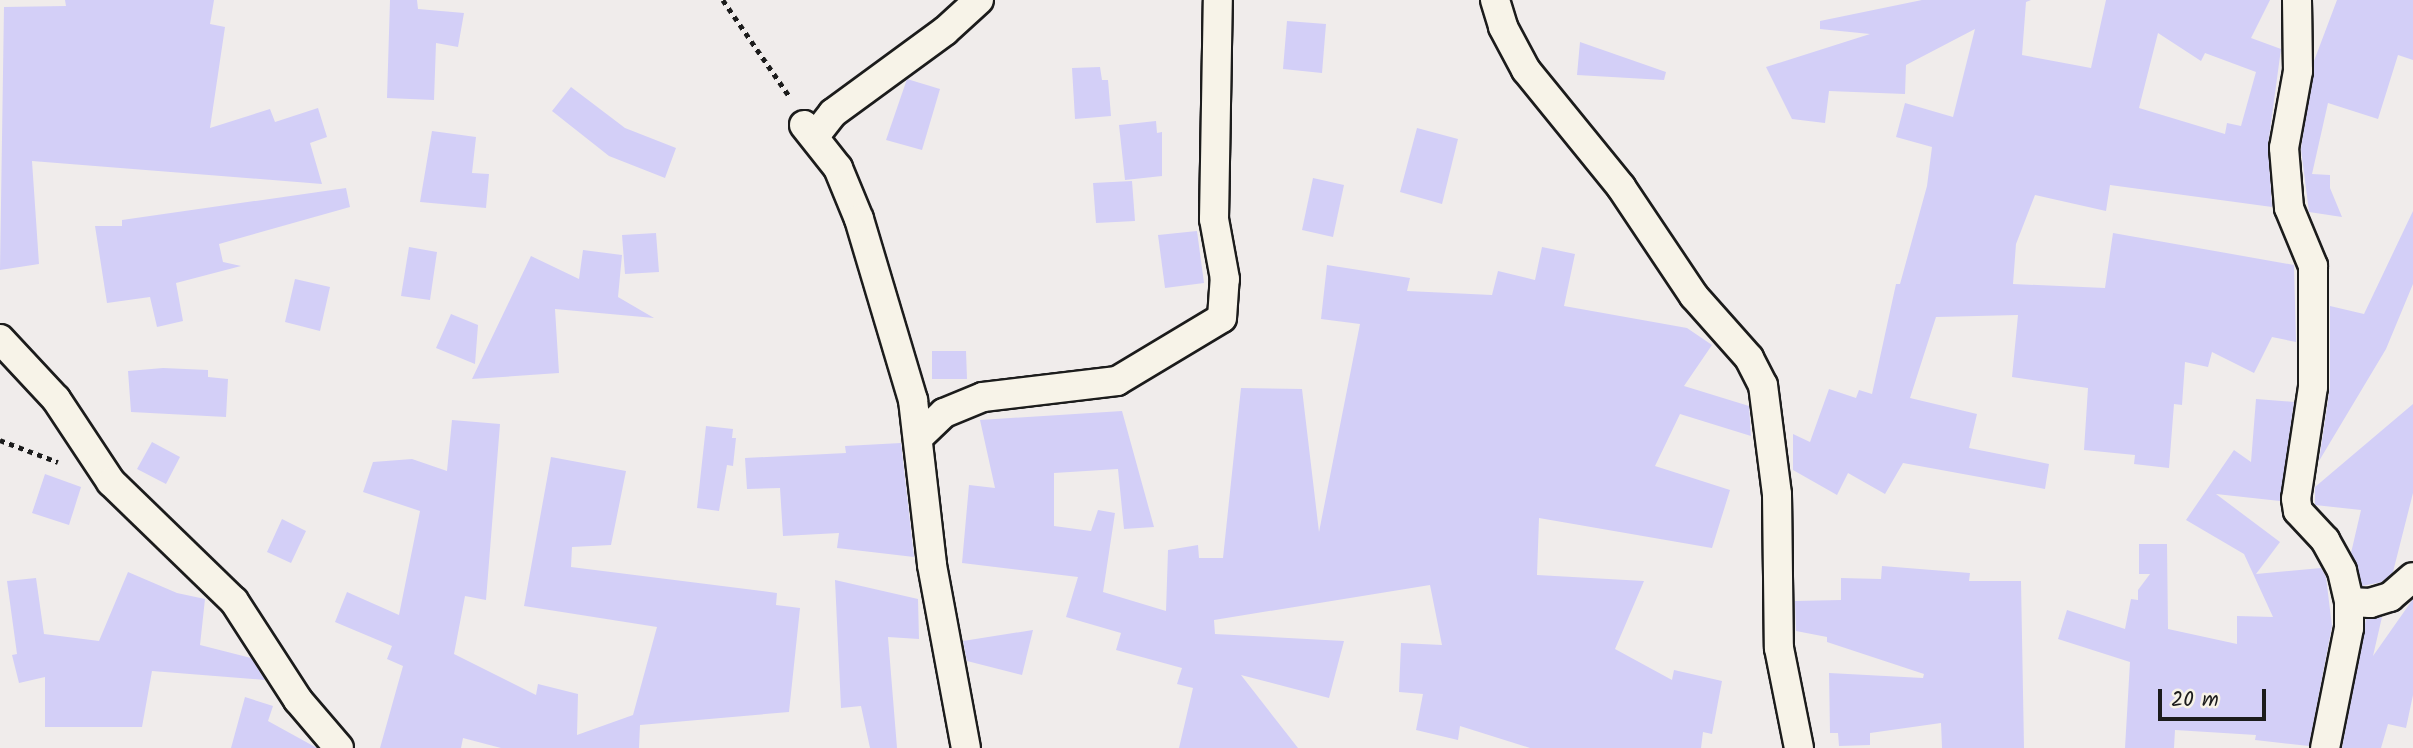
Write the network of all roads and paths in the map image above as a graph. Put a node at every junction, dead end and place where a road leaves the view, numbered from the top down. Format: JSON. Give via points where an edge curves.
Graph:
{"nodes":[{"id":1,"x":723,"y":0,"type":"edge"},
{"id":2,"x":730,"y":0,"type":"edge"},
{"id":3,"x":979,"y":0,"type":"edge"},
{"id":4,"x":1218,"y":0,"type":"edge"},
{"id":5,"x":1495,"y":0,"type":"edge"},
{"id":6,"x":2297,"y":0,"type":"edge"},
{"id":7,"x":730,"y":9,"type":"junction"},
{"id":8,"x":810,"y":131,"type":"junction"},
{"id":9,"x":0,"y":339,"type":"edge"},
{"id":10,"x":920,"y":436,"type":"junction"},
{"id":11,"x":2413,"y":577,"type":"edge"},
{"id":12,"x":2349,"y":603,"type":"junction"},
{"id":13,"x":339,"y":748,"type":"edge"},
{"id":14,"x":966,"y":748,"type":"edge"},
{"id":15,"x":1799,"y":748,"type":"edge"},
{"id":16,"x":2325,"y":748,"type":"edge"}],
"edges":[{"from":1,"to":7,"type":"path"},
{"from":2,"to":7,"type":"path"},
{"from":3,"to":8,"type":"street","via":[[945,31]]},
{"from":4,"to":10,"type":"street","via":[[1214,219],[1226,279],[1222,318],[1117,381],[983,397],[944,413]]},
{"from":5,"to":15,"type":"street","via":[[1503,27],[1526,70],[1621,187],[1694,296],[1749,358],[1763,385],[1777,495],[1779,648]]},
{"from":6,"to":12,"type":"street","via":[[2298,71],[2284,148],[2289,208],[2313,266],[2313,387],[2296,499],[2298,511],[2325,540],[2342,571]]},
{"from":7,"to":8,"type":"path"},
{"from":8,"to":10,"type":"street","via":[[838,168],[859,219]]},
{"from":9,"to":13,"type":"street","via":[[56,399],[111,482],[234,601],[298,700]]},
{"from":10,"to":14,"type":"street","via":[[932,565]]},
{"from":11,"to":12,"type":"street","via":[[2390,597]]},
{"from":12,"to":16,"type":"street","via":[[2349,628]]}]}
